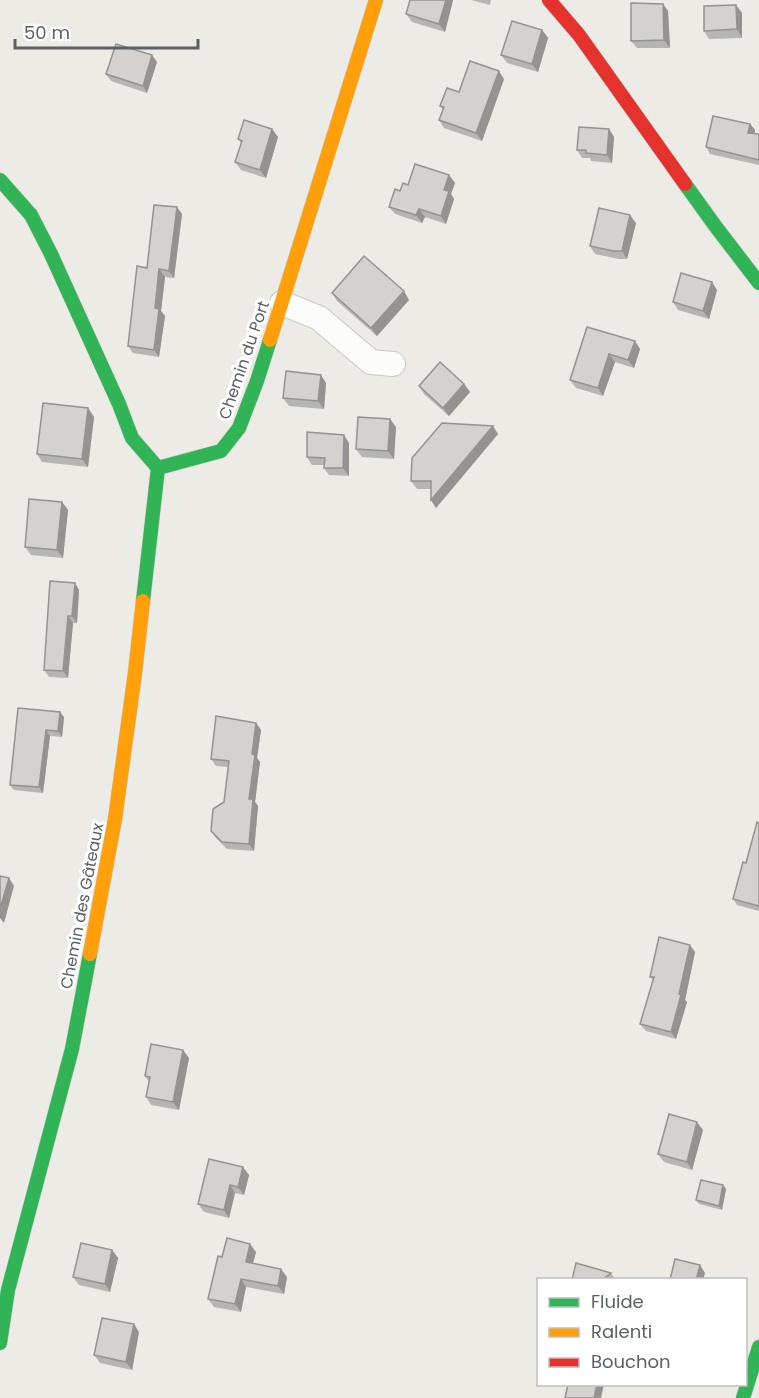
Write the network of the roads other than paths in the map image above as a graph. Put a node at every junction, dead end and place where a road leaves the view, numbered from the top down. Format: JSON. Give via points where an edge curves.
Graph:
{"nodes":[{"id":1,"x":376,"y":0,"type":"edge"},
{"id":2,"x":549,"y":0,"type":"edge"},
{"id":3,"x":0,"y":180,"type":"edge"},
{"id":4,"x":759,"y":283,"type":"edge"},
{"id":5,"x":282,"y":303,"type":"junction"},
{"id":6,"x":393,"y":364,"type":"dead end"},
{"id":7,"x":158,"y":468,"type":"junction"},
{"id":8,"x":0,"y":1343,"type":"edge"},
{"id":9,"x":759,"y":1347,"type":"edge"},
{"id":10,"x":747,"y":1385,"type":"edge"}],
"edges":[{"from":1,"to":5,"type":"street","name":"Chemin du Port"},
{"from":2,"to":4,"type":"street","via":[[579,35]]},
{"from":3,"to":7,"type":"street","via":[[31,215],[132,438]]},
{"from":5,"to":6,"type":"street","via":[[319,318],[371,362]]},
{"from":5,"to":7,"type":"street","name":"Chemin du Port","via":[[239,428],[221,451]]},
{"from":7,"to":8,"type":"street","name":"Chemin des Gâteaux","via":[[115,819],[72,1049],[9,1290]]},
{"from":9,"to":10,"type":"street"}]}
